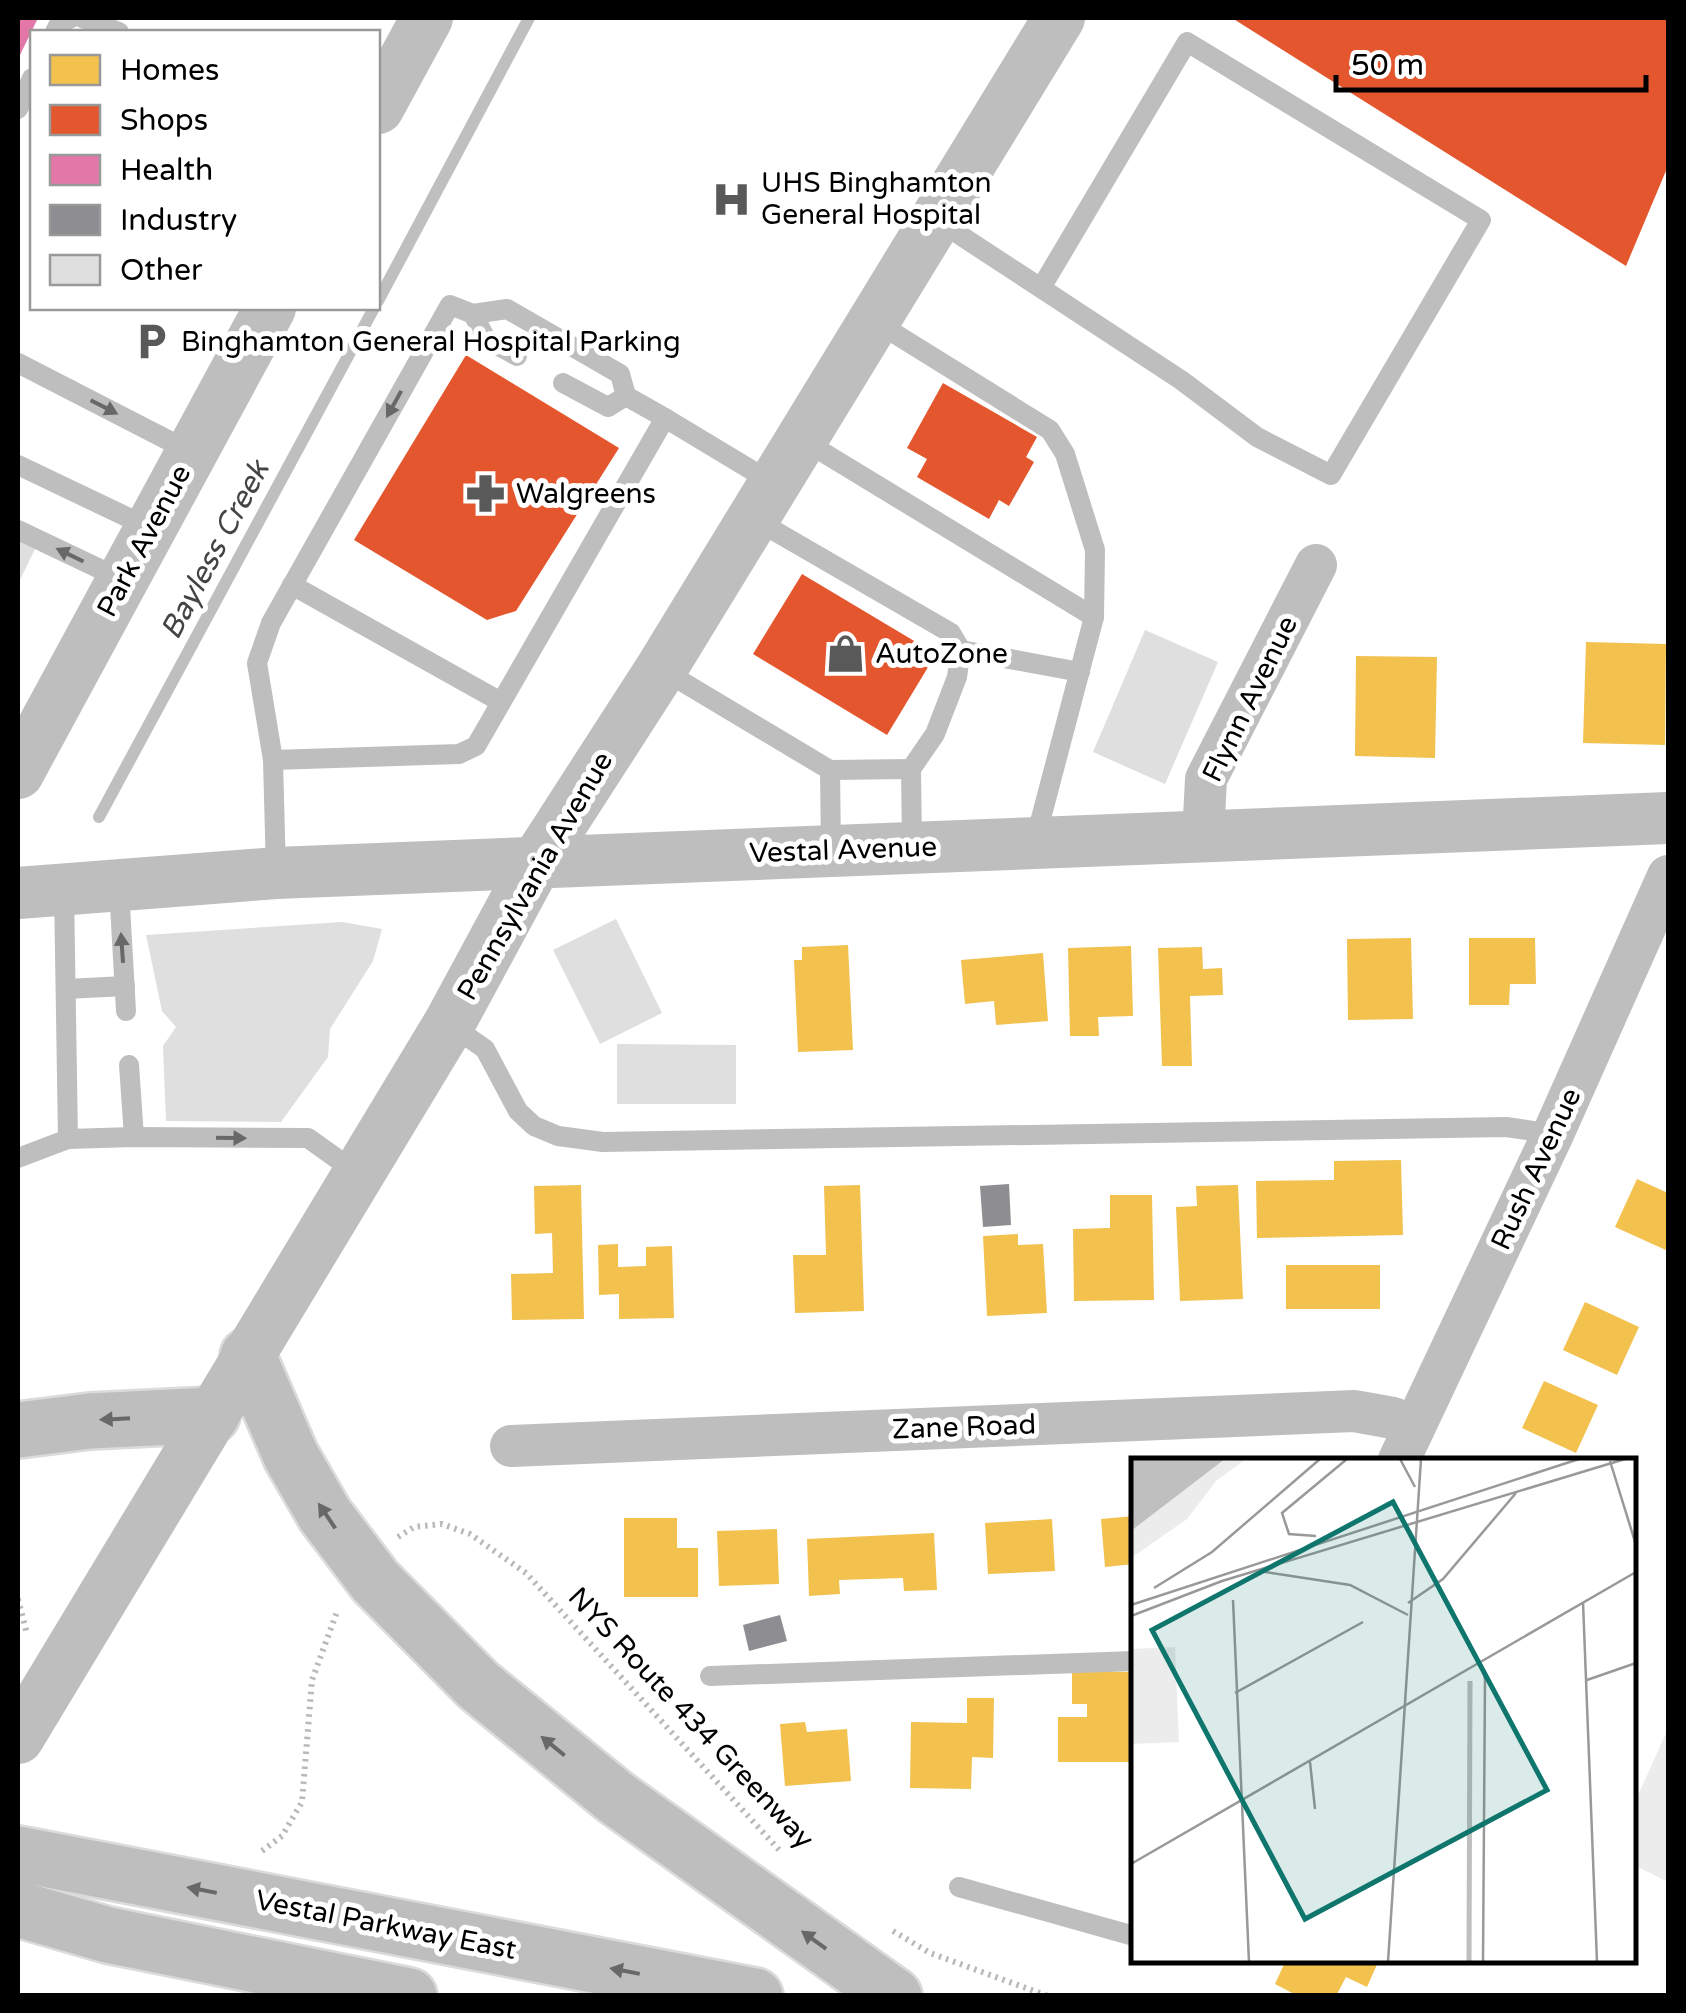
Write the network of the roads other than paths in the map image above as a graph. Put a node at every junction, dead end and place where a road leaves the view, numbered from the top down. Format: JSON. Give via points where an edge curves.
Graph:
{"nodes":[{"id":1,"x":82,"y":18,"type":"edge"},
{"id":2,"x":426,"y":18,"type":"edge"},
{"id":3,"x":1060,"y":18,"type":"edge"},
{"id":4,"x":114,"y":30,"type":"edge"},
{"id":5,"x":30,"y":82,"type":"edge"},
{"id":6,"x":380,"y":104,"type":"edge"},
{"id":7,"x":18,"y":109,"type":"edge"},
{"id":8,"x":937,"y":220,"type":"junction"},
{"id":9,"x":1041,"y":288,"type":"junction"},
{"id":10,"x":269,"y":310,"type":"edge"},
{"id":11,"x":474,"y":314,"type":"junction"},
{"id":12,"x":876,"y":322,"type":"junction"},
{"id":13,"x":517,"y":356,"type":"dead end"},
{"id":14,"x":18,"y":363,"type":"edge"},
{"id":15,"x":563,"y":382,"type":"dead end"},
{"id":16,"x":626,"y":396,"type":"junction"},
{"id":17,"x":665,"y":418,"type":"junction"},
{"id":18,"x":800,"y":439,"type":"junction"},
{"id":19,"x":192,"y":452,"type":"junction"},
{"id":20,"x":18,"y":465,"type":"edge"},
{"id":21,"x":764,"y":501,"type":"junction"},
{"id":22,"x":150,"y":528,"type":"junction"},
{"id":23,"x":18,"y":530,"type":"edge"},
{"id":24,"x":1316,"y":565,"type":"dead end"},
{"id":25,"x":122,"y":580,"type":"junction"},
{"id":26,"x":292,"y":585,"type":"junction"},
{"id":27,"x":1094,"y":617,"type":"junction"},
{"id":28,"x":961,"y":650,"type":"junction"},
{"id":29,"x":661,"y":669,"type":"junction"},
{"id":30,"x":1080,"y":672,"type":"junction"},
{"id":31,"x":501,"y":702,"type":"junction"},
{"id":32,"x":273,"y":760,"type":"junction"},
{"id":33,"x":911,"y":768,"type":"junction"},
{"id":34,"x":830,"y":770,"type":"junction"},
{"id":35,"x":18,"y":774,"type":"edge"},
{"id":36,"x":1668,"y":818,"type":"edge"},
{"id":37,"x":1203,"y":837,"type":"junction"},
{"id":38,"x":1034,"y":843,"type":"junction"},
{"id":39,"x":912,"y":847,"type":"junction"},
{"id":40,"x":831,"y":850,"type":"junction"},
{"id":41,"x":536,"y":863,"type":"junction"},
{"id":42,"x":276,"y":873,"type":"junction"},
{"id":43,"x":1668,"y":876,"type":"edge"},
{"id":44,"x":118,"y":885,"type":"junction"},
{"id":45,"x":41,"y":892,"type":"edge"},
{"id":46,"x":125,"y":986,"type":"junction"},
{"id":47,"x":66,"y":988,"type":"junction"},
{"id":48,"x":126,"y":1011,"type":"dead end"},
{"id":49,"x":449,"y":1024,"type":"junction"},
{"id":50,"x":129,"y":1065,"type":"dead end"},
{"id":51,"x":1553,"y":1134,"type":"junction"},
{"id":52,"x":134,"y":1136,"type":"junction"},
{"id":53,"x":68,"y":1139,"type":"junction"},
{"id":54,"x":18,"y":1158,"type":"edge"},
{"id":55,"x":359,"y":1174,"type":"junction"},
{"id":56,"x":248,"y":1356,"type":"junction"},
{"id":57,"x":212,"y":1416,"type":"junction"},
{"id":58,"x":18,"y":1430,"type":"edge"},
{"id":59,"x":1407,"y":1444,"type":"edge"},
{"id":60,"x":512,"y":1446,"type":"dead end"},
{"id":61,"x":1131,"y":1660,"type":"edge"},
{"id":62,"x":710,"y":1676,"type":"dead end"},
{"id":63,"x":30,"y":1718,"type":"edge"},
{"id":64,"x":18,"y":1854,"type":"edge"},
{"id":65,"x":959,"y":1887,"type":"dead end"},
{"id":66,"x":18,"y":1908,"type":"edge"},
{"id":67,"x":1131,"y":1935,"type":"edge"},
{"id":68,"x":262,"y":1968,"type":"junction"},
{"id":69,"x":351,"y":1996,"type":"edge"},
{"id":70,"x":409,"y":1996,"type":"edge"},
{"id":71,"x":755,"y":1996,"type":"edge"},
{"id":72,"x":894,"y":1996,"type":"edge"}],
"edges":[{"from":1,"to":4,"type":"lane"},
{"from":2,"to":6,"type":"street"},
{"from":3,"to":8,"type":"street","name":"Pennsylvania Avenue"},
{"from":5,"to":7,"type":"lane"},
{"from":8,"to":9,"type":"lane"},
{"from":8,"to":12,"type":"street","name":"Pennsylvania Avenue"},
{"from":9,"to":9,"type":"lane","via":[[1257,437],[1331,475],[1482,220],[1187,42]]},
{"from":10,"to":19,"type":"street","name":"Park Avenue"},
{"from":11,"to":13,"type":"lane","via":[[486,339]]},
{"from":11,"to":16,"type":"lane","via":[[507,310],[620,374]]},
{"from":11,"to":26,"type":"lane","one_way":true,"via":[[450,305]]},
{"from":12,"to":18,"type":"street","name":"Pennsylvania Avenue"},
{"from":12,"to":27,"type":"lane","via":[[1050,430],[1065,454],[1094,550]]},
{"from":14,"to":19,"type":"lane","one_way":true},
{"from":15,"to":16,"type":"lane","via":[[608,407]]},
{"from":16,"to":17,"type":"lane"},
{"from":17,"to":21,"type":"lane"},
{"from":17,"to":31,"type":"lane"},
{"from":18,"to":21,"type":"street","name":"Pennsylvania Avenue"},
{"from":18,"to":27,"type":"lane"},
{"from":19,"to":22,"type":"street","name":"Park Avenue"},
{"from":20,"to":22,"type":"lane"},
{"from":21,"to":28,"type":"lane","via":[[952,633]]},
{"from":21,"to":29,"type":"street","name":"Pennsylvania Avenue"},
{"from":22,"to":25,"type":"street","name":"Park Avenue"},
{"from":25,"to":23,"type":"lane","one_way":true},
{"from":24,"to":37,"type":"street","name":"Flynn Avenue","via":[[1206,779]]},
{"from":25,"to":35,"type":"street","name":"Park Avenue"},
{"from":26,"to":31,"type":"lane"},
{"from":26,"to":32,"type":"lane","via":[[257,663]]},
{"from":27,"to":30,"type":"lane"},
{"from":28,"to":30,"type":"lane"},
{"from":28,"to":33,"type":"lane","via":[[935,734]]},
{"from":29,"to":34,"type":"lane"},
{"from":29,"to":41,"type":"street","name":"Pennsylvania Avenue"},
{"from":30,"to":38,"type":"lane"},
{"from":31,"to":32,"type":"lane","via":[[476,746],[459,754]]},
{"from":32,"to":42,"type":"lane"},
{"from":33,"to":34,"type":"lane"},
{"from":33,"to":39,"type":"lane"},
{"from":34,"to":40,"type":"lane"},
{"from":36,"to":37,"type":"street","name":"Vestal Avenue"},
{"from":37,"to":38,"type":"street","name":"Vestal Avenue"},
{"from":38,"to":39,"type":"street","name":"Vestal Avenue"},
{"from":39,"to":40,"type":"street","name":"Vestal Avenue"},
{"from":40,"to":41,"type":"street","name":"Vestal Avenue"},
{"from":41,"to":42,"type":"street","name":"Vestal Avenue"},
{"from":41,"to":49,"type":"street","name":"Pennsylvania Avenue"},
{"from":42,"to":44,"type":"street","name":"Vestal Avenue"},
{"from":43,"to":51,"type":"street","name":"Rush Avenue"},
{"from":44,"to":45,"type":"street","name":"Vestal Avenue"},
{"from":46,"to":44,"type":"lane","one_way":true},
{"from":45,"to":47,"type":"lane"},
{"from":46,"to":47,"type":"lane"},
{"from":46,"to":48,"type":"lane"},
{"from":47,"to":53,"type":"lane"},
{"from":49,"to":51,"type":"lane","via":[[485,1049],[518,1111],[534,1126],[603,1142],[1506,1126]]},
{"from":49,"to":55,"type":"street","name":"Pennsylvania Avenue"},
{"from":50,"to":52,"type":"lane"},
{"from":51,"to":59,"type":"street","name":"Rush Avenue"},
{"from":52,"to":53,"type":"lane"},
{"from":52,"to":55,"type":"lane","one_way":true,"via":[[308,1138]]},
{"from":53,"to":54,"type":"lane"},
{"from":55,"to":56,"type":"street","name":"Pennsylvania Avenue"},
{"from":56,"to":57,"type":"street","name":"Pennsylvania Avenue"},
{"from":72,"to":56,"type":"main road","one_way":true,"via":[[615,1797],[478,1685],[374,1581],[325,1515]]},
{"from":57,"to":58,"type":"main road","one_way":true},
{"from":57,"to":63,"type":"street","name":"Pennsylvania Avenue"},
{"from":59,"to":60,"type":"street","name":"Zane Road","via":[[1393,1418],[1354,1411]]},
{"from":61,"to":62,"type":"lane"},
{"from":71,"to":64,"type":"main road","name":"Vestal Parkway East","one_way":true},
{"from":65,"to":67,"type":"lane"},
{"from":66,"to":68,"type":"main road"},
{"from":68,"to":69,"type":"main road"},
{"from":68,"to":70,"type":"main road"}]}
